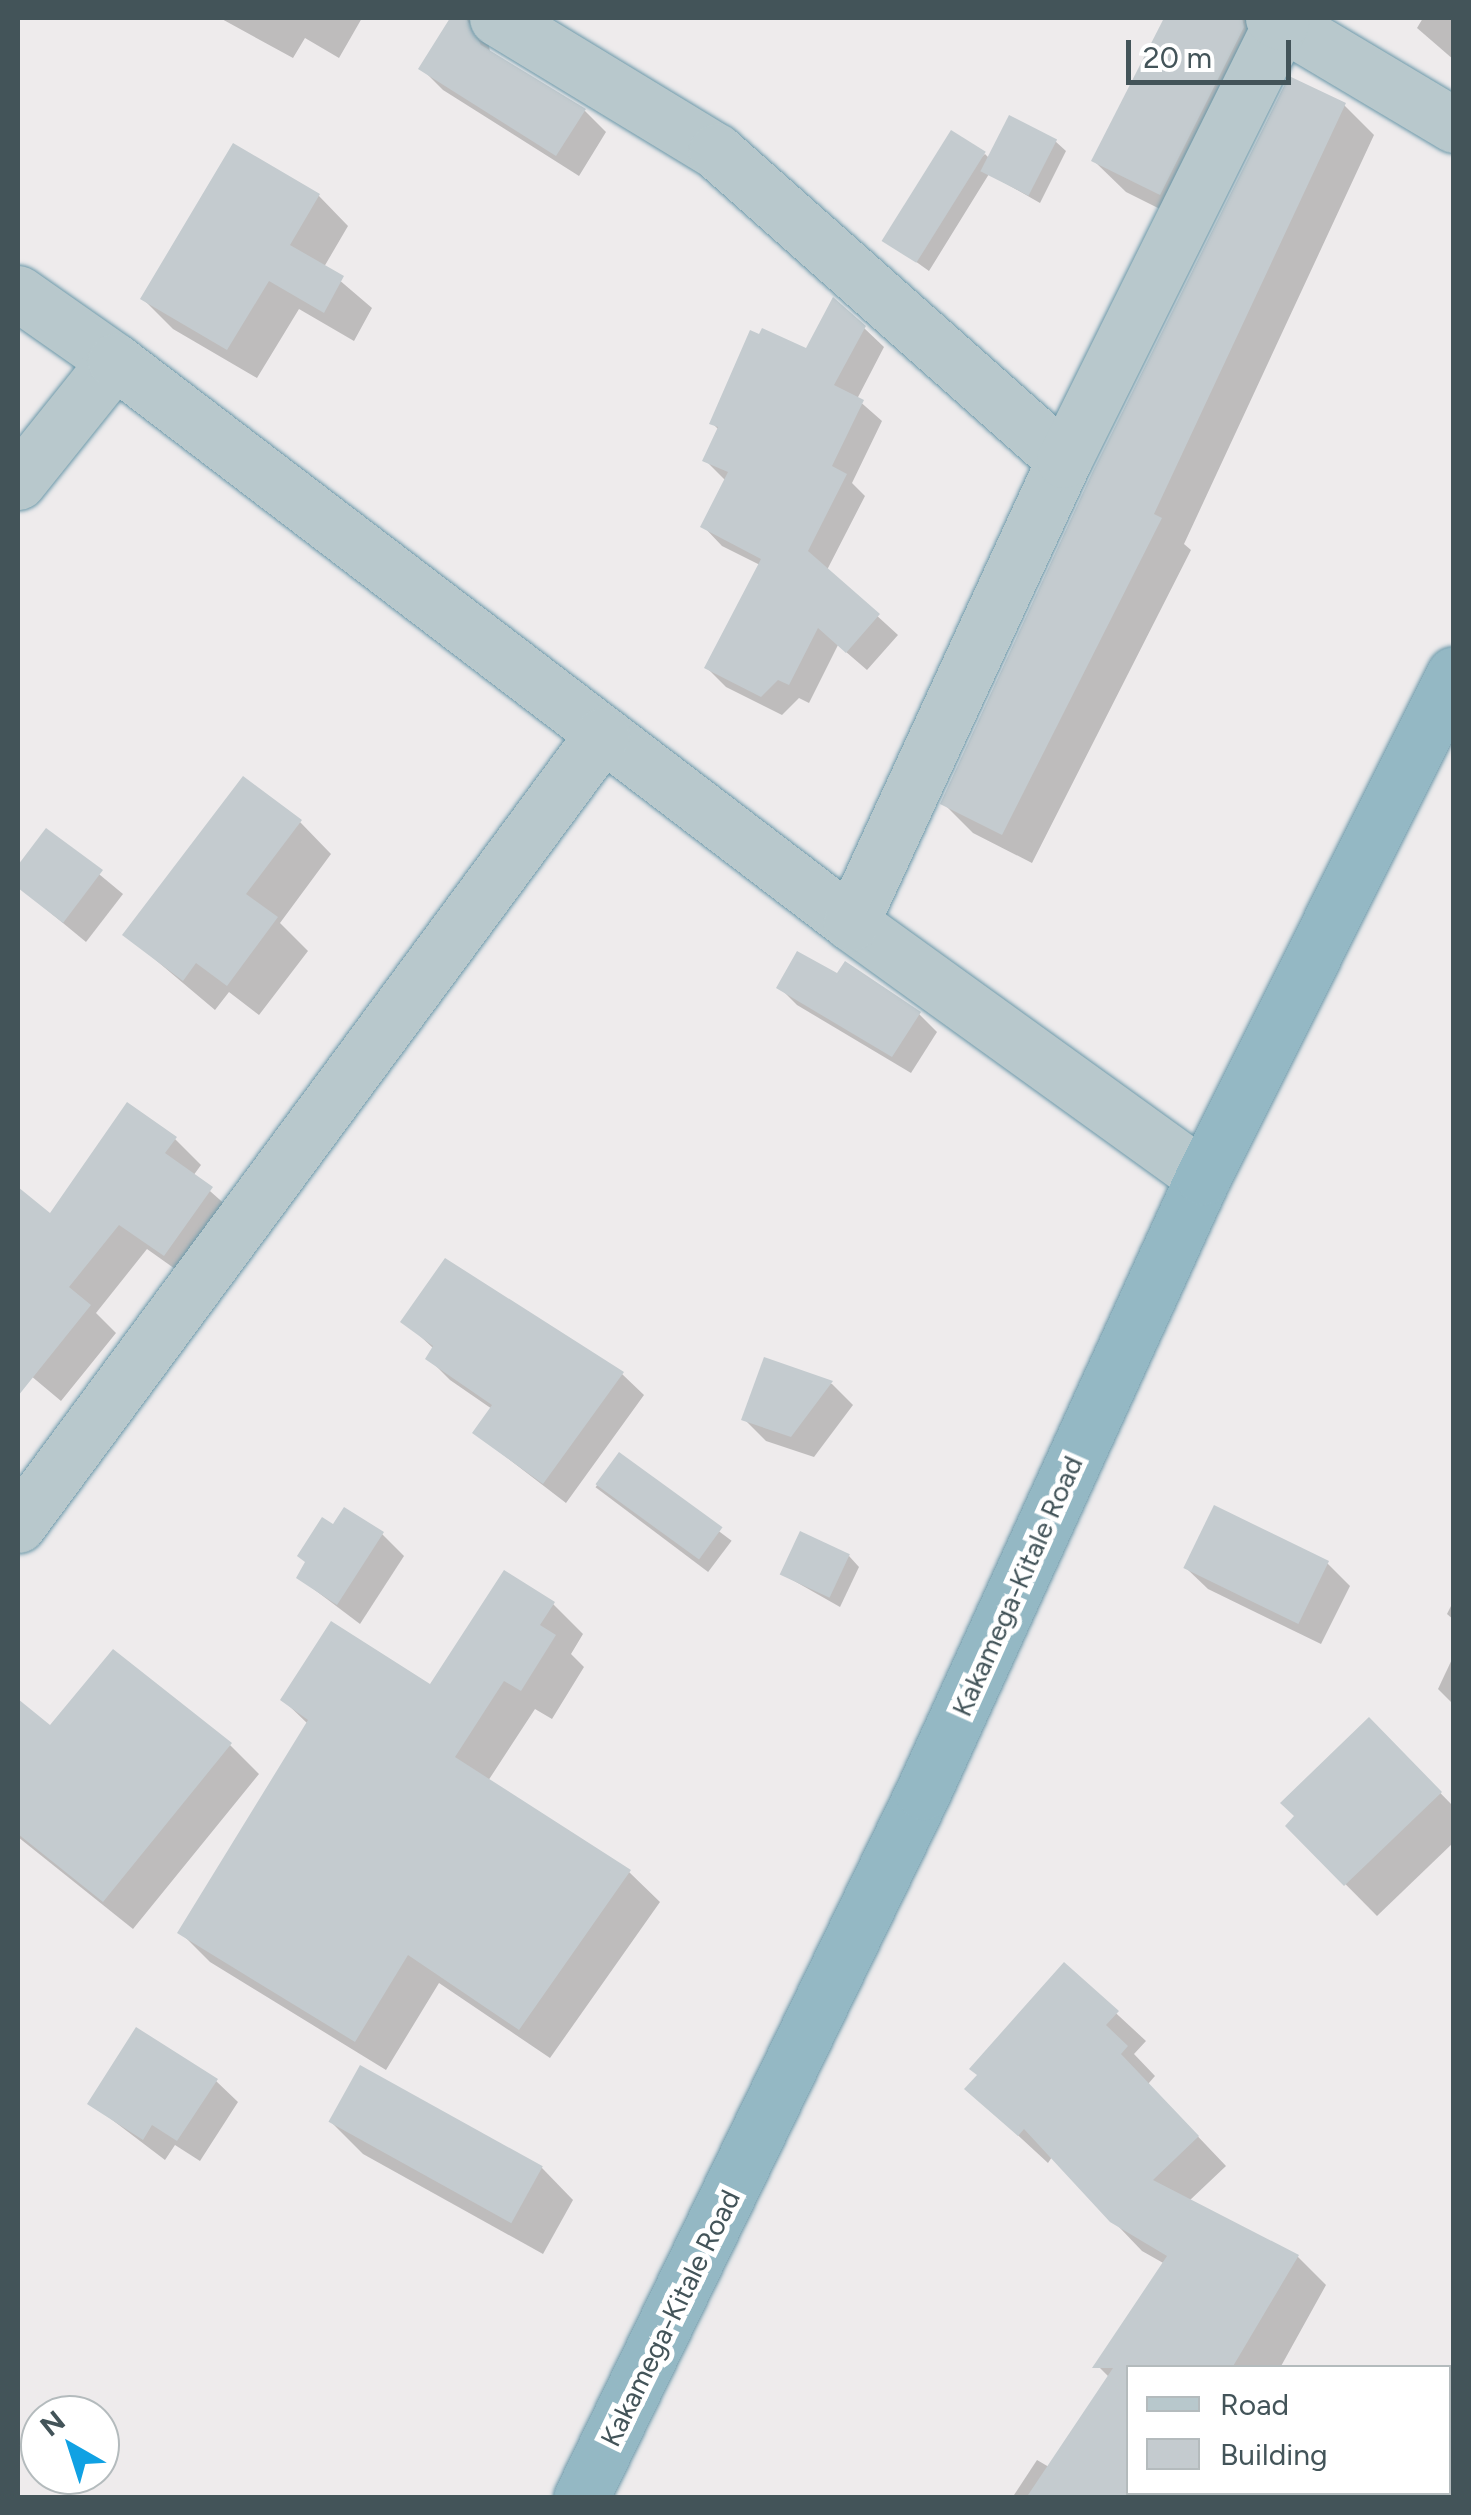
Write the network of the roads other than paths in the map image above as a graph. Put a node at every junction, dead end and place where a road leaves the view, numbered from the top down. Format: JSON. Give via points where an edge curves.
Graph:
{"nodes":[{"id":1,"x":497,"y":18,"type":"edge"},
{"id":2,"x":1277,"y":20,"type":"edge"},
{"id":3,"x":1454,"y":126,"type":"edge"},
{"id":4,"x":18,"y":292,"type":"edge"},
{"id":5,"x":116,"y":362,"type":"junction"},
{"id":6,"x":1064,"y":460,"type":"junction"},
{"id":7,"x":18,"y":482,"type":"edge"},
{"id":8,"x":1454,"y":674,"type":"edge"},
{"id":9,"x":602,"y":734,"type":"junction"},
{"id":10,"x":851,"y":923,"type":"junction"},
{"id":11,"x":1203,"y":1178,"type":"junction"},
{"id":12,"x":18,"y":1525,"type":"edge"},
{"id":13,"x":581,"y":2498,"type":"edge"}],
"edges":[{"from":1,"to":6,"type":"street","via":[[716,151]]},
{"from":2,"to":3,"type":"street"},
{"from":2,"to":6,"type":"street"},
{"from":4,"to":5,"type":"street"},
{"from":5,"to":7,"type":"street","via":[[83,394]]},
{"from":5,"to":9,"type":"street"},
{"from":6,"to":10,"type":"street"},
{"from":8,"to":11,"type":"highway","name":"Kakamega-Kitale Road"},
{"from":9,"to":10,"type":"street"},
{"from":9,"to":12,"type":"street"},
{"from":10,"to":11,"type":"street"},
{"from":11,"to":13,"type":"highway","name":"Kakamega-Kitale Road","via":[[923,1792]]}]}
